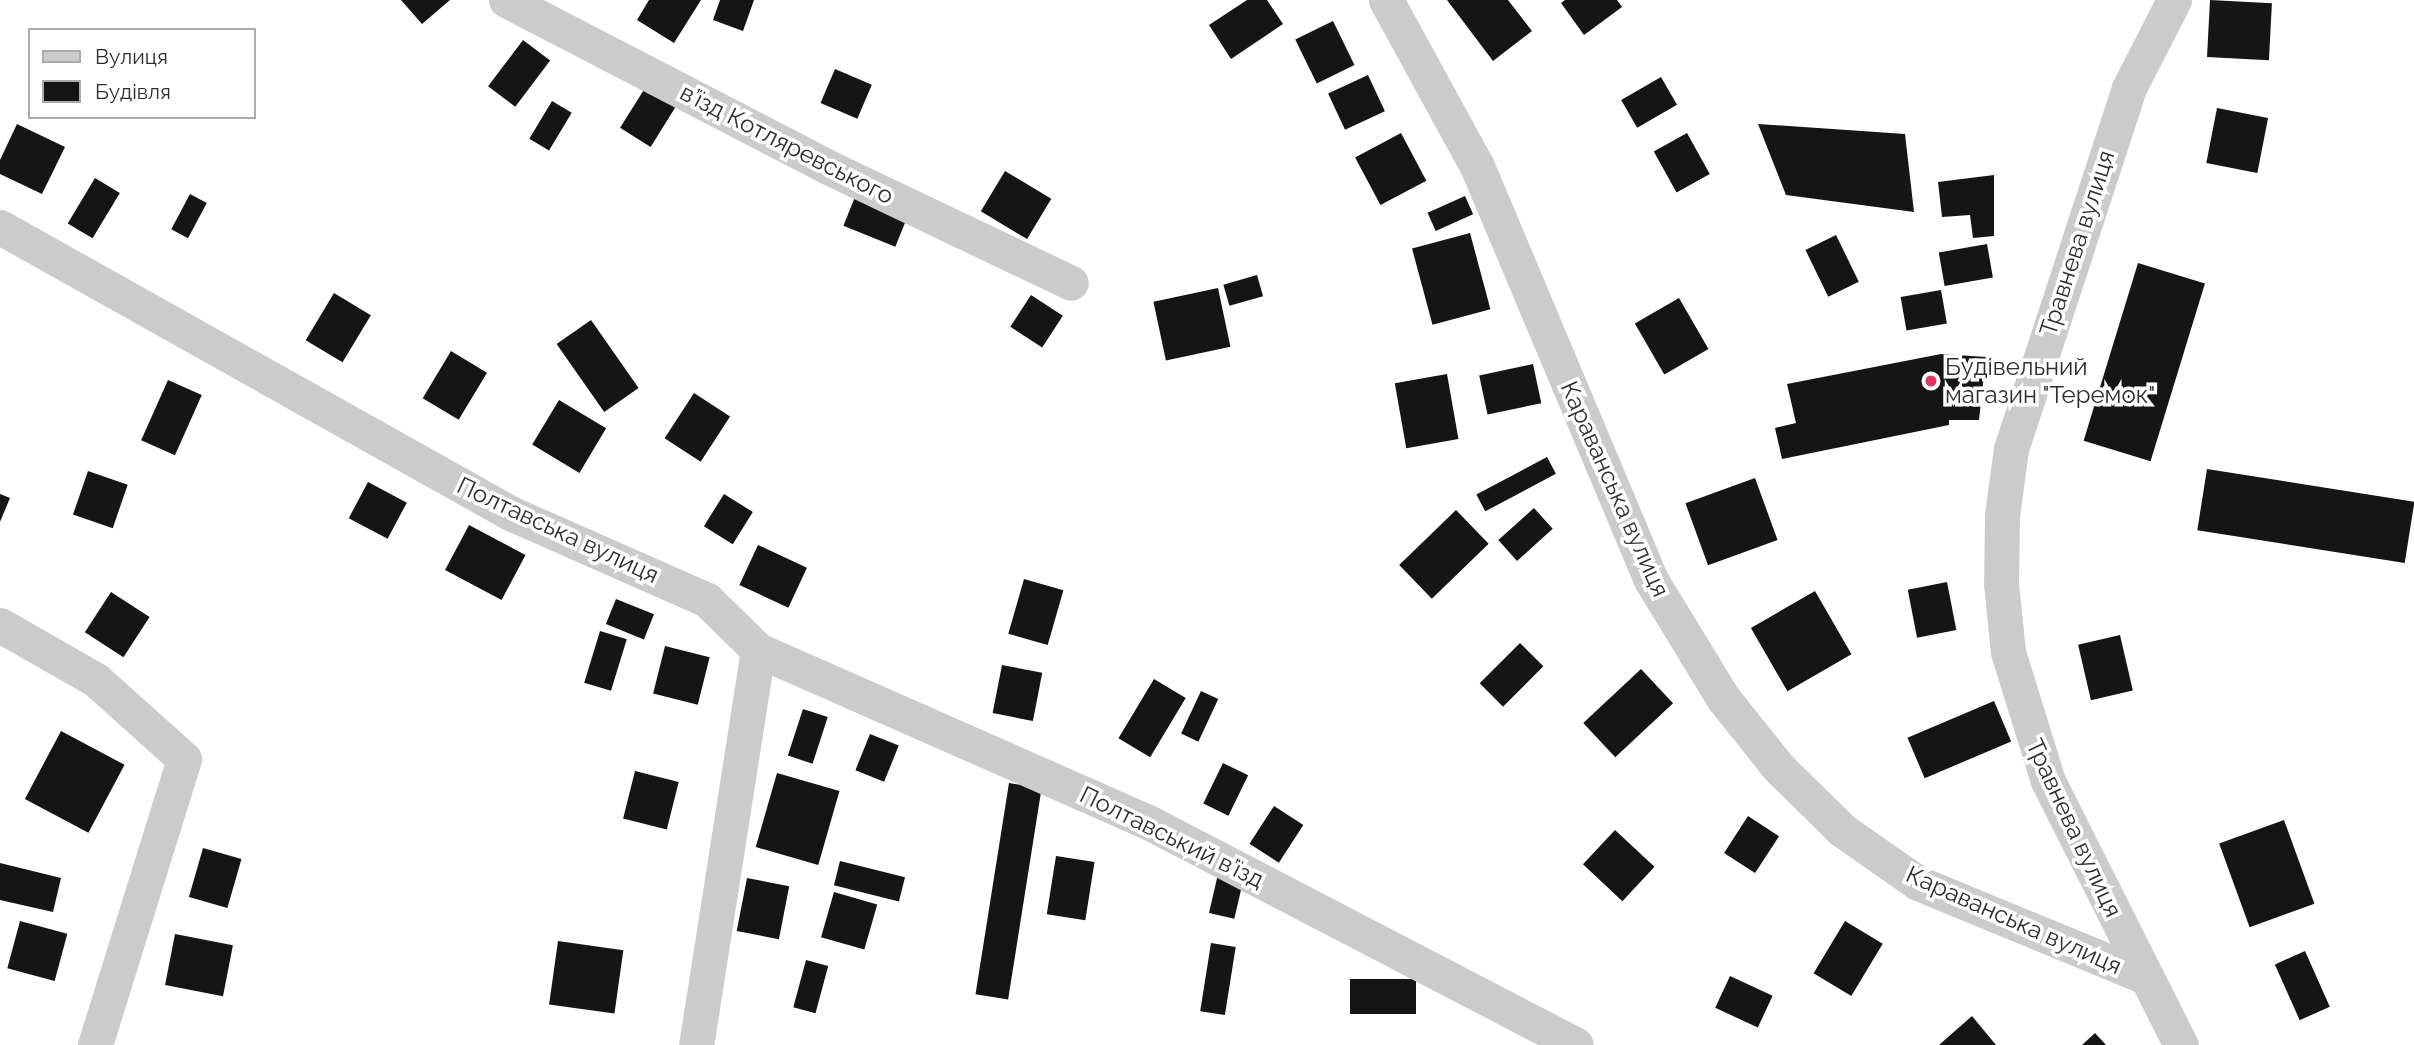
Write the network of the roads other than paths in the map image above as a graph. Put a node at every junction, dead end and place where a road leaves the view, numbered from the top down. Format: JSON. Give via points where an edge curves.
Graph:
{"nodes":[{"id":1,"x":506,"y":0,"type":"edge"},
{"id":2,"x":1386,"y":0,"type":"edge"},
{"id":3,"x":2174,"y":0,"type":"edge"},
{"id":4,"x":0,"y":227,"type":"edge"},
{"id":5,"x":1071,"y":283,"type":"dead end"},
{"id":6,"x":0,"y":625,"type":"edge"},
{"id":7,"x":758,"y":650,"type":"junction"},
{"id":8,"x":2144,"y":976,"type":"junction"},
{"id":9,"x":94,"y":1045,"type":"edge"},
{"id":10,"x":696,"y":1045,"type":"edge"},
{"id":11,"x":1576,"y":1045,"type":"edge"},
{"id":12,"x":2181,"y":1045,"type":"edge"}],
"edges":[{"from":1,"to":5,"type":"street","name":"в’їзд Котляревського","via":[[828,167]]},
{"from":2,"to":8,"type":"street","name":"Караванська вулиця","via":[[1477,166],[1651,580],[1723,698],[1778,767],[1842,830],[1919,883]]},
{"from":3,"to":8,"type":"street","name":"Травнева вулиця","via":[[2129,88],[2071,254],[2011,449],[2002,516],[2008,652],[2024,717],[2048,781]]},
{"from":4,"to":7,"type":"street","name":"Полтавська вулиця","via":[[510,513],[706,600]]},
{"from":6,"to":9,"type":"street","via":[[96,680],[184,759]]},
{"from":7,"to":10,"type":"street"},
{"from":7,"to":11,"type":"street","name":"Полтавський в’їзд","via":[[1150,822]]},
{"from":8,"to":12,"type":"street","name":"Травнева вулиця"}]}
